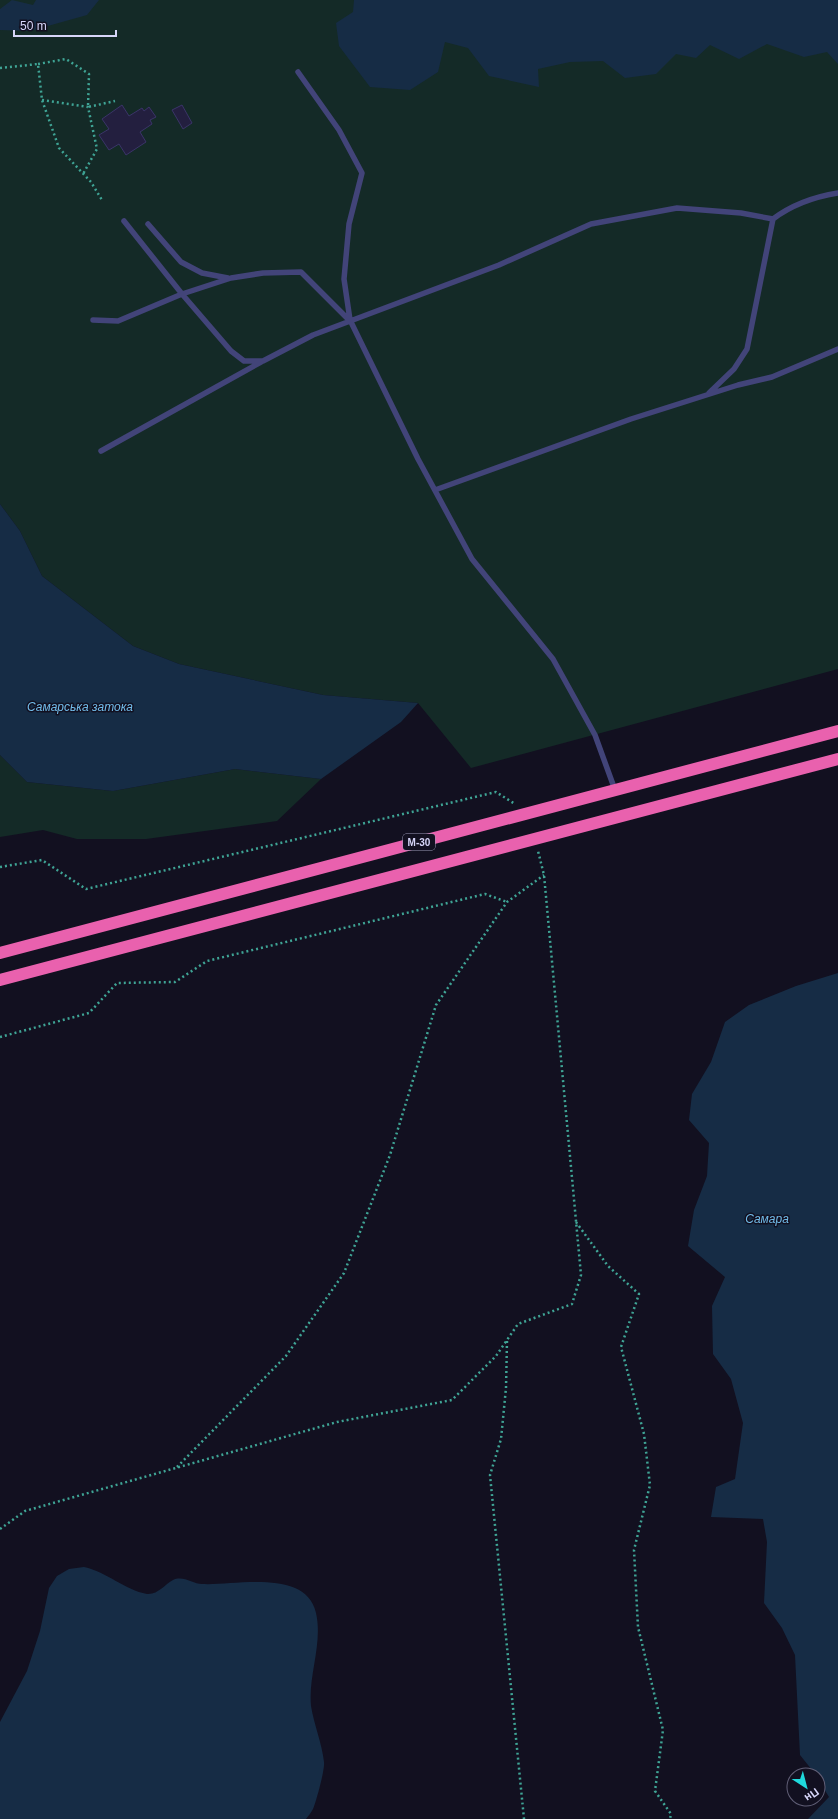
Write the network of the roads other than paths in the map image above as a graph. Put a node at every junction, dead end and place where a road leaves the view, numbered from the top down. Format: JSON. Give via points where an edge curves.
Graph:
{"nodes":[{"id":1,"x":298,"y":72,"type":"dead end"},
{"id":2,"x":838,"y":193,"type":"edge"},
{"id":3,"x":773,"y":219,"type":"junction"},
{"id":4,"x":124,"y":221,"type":"dead end"},
{"id":5,"x":148,"y":224,"type":"dead end"},
{"id":6,"x":231,"y":278,"type":"junction"},
{"id":7,"x":182,"y":294,"type":"junction"},
{"id":8,"x":93,"y":320,"type":"dead end"},
{"id":9,"x":350,"y":320,"type":"junction"},
{"id":10,"x":838,"y":349,"type":"edge"},
{"id":11,"x":263,"y":361,"type":"junction"},
{"id":12,"x":708,"y":394,"type":"junction"},
{"id":13,"x":101,"y":451,"type":"dead end"},
{"id":14,"x":435,"y":490,"type":"junction"},
{"id":15,"x":838,"y":731,"type":"edge"},
{"id":16,"x":838,"y":759,"type":"edge"},
{"id":17,"x":615,"y":790,"type":"junction"},
{"id":18,"x":0,"y":953,"type":"edge"},
{"id":19,"x":0,"y":980,"type":"edge"}],
"edges":[{"from":1,"to":9,"type":"lane","via":[[339,130],[362,173],[349,224],[344,279]]},
{"from":2,"to":3,"type":"lane","via":[[816,197],[788,208]]},
{"from":3,"to":9,"type":"lane","via":[[741,212],[677,208],[591,224],[500,265]]},
{"from":3,"to":12,"type":"lane","via":[[747,349],[734,369]]},
{"from":4,"to":7,"type":"lane"},
{"from":5,"to":6,"type":"lane","via":[[181,262],[202,273]]},
{"from":6,"to":7,"type":"lane"},
{"from":6,"to":9,"type":"lane","via":[[263,273],[302,272]]},
{"from":7,"to":8,"type":"lane","via":[[118,321]]},
{"from":7,"to":11,"type":"lane","via":[[231,351],[244,361]]},
{"from":9,"to":11,"type":"lane","via":[[313,335]]},
{"from":9,"to":14,"type":"lane"},
{"from":10,"to":12,"type":"lane","via":[[772,377]]},
{"from":11,"to":13,"type":"lane"},
{"from":12,"to":14,"type":"lane"},
{"from":14,"to":17,"type":"lane","via":[[472,559],[554,659],[595,735]]},
{"from":15,"to":17,"type":"highway","number":"М-30"},
{"from":16,"to":19,"type":"highway","number":"М-30"},
{"from":17,"to":18,"type":"highway","number":"М-30"}]}
